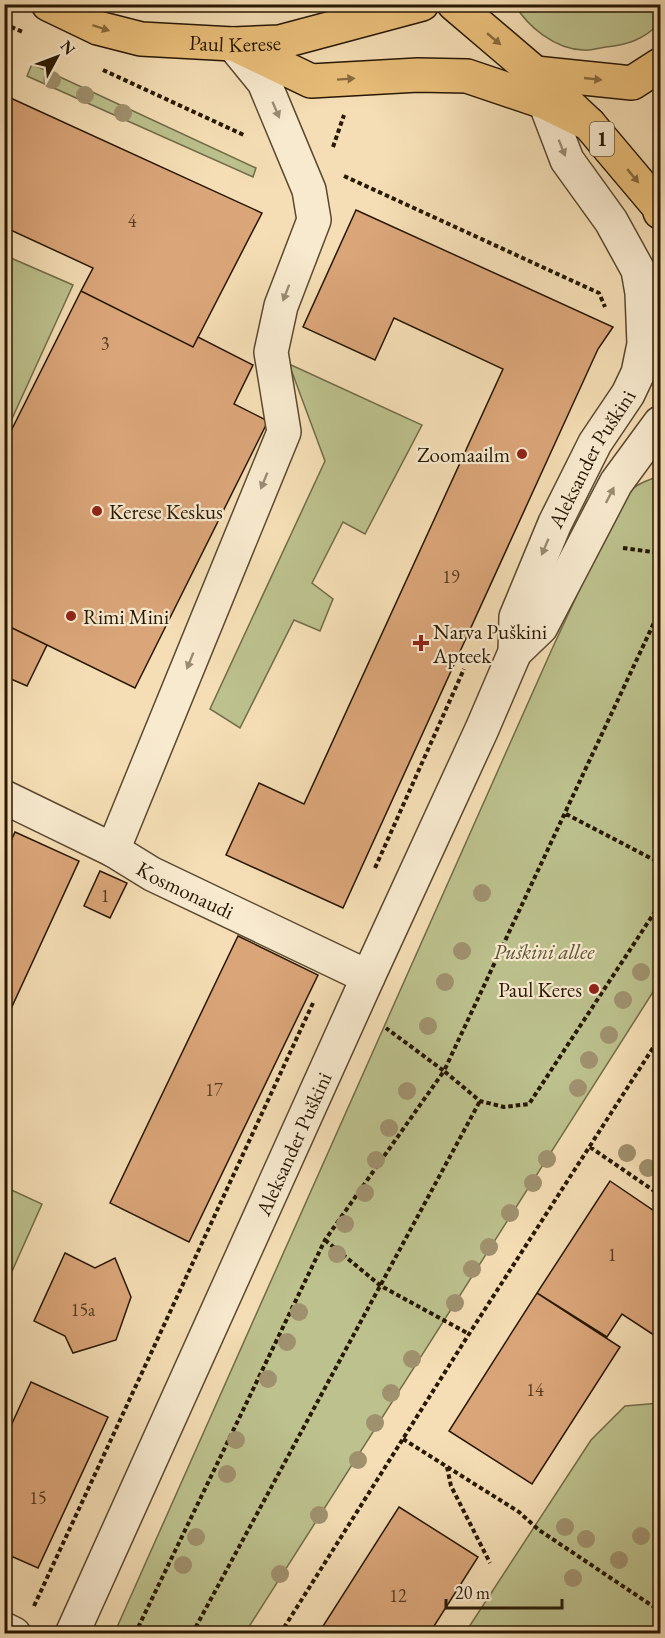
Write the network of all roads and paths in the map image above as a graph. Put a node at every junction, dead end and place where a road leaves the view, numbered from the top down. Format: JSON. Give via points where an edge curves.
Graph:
{"nodes":[{"id":1,"x":48,"y":4,"type":"edge"},
{"id":2,"x":422,"y":4,"type":"edge"},
{"id":3,"x":454,"y":4,"type":"edge"},
{"id":4,"x":4,"y":24,"type":"edge"},
{"id":5,"x":29,"y":36,"type":"dead end"},
{"id":6,"x":233,"y":44,"type":"junction"},
{"id":7,"x":94,"y":65,"type":"dead end"},
{"id":8,"x":660,"y":65,"type":"edge"},
{"id":9,"x":539,"y":87,"type":"junction"},
{"id":10,"x":297,"y":160,"type":"junction"},
{"id":11,"x":660,"y":212,"type":"edge"},
{"id":12,"x":609,"y":318,"type":"dead end"},
{"id":13,"x":660,"y":423,"type":"edge"},
{"id":14,"x":660,"y":610,"type":"edge"},
{"id":15,"x":515,"y":652,"type":"junction"},
{"id":16,"x":465,"y":667,"type":"dead end"},
{"id":17,"x":4,"y":797,"type":"edge"},
{"id":18,"x":566,"y":813,"type":"junction"},
{"id":19,"x":112,"y":850,"type":"junction"},
{"id":20,"x":660,"y":863,"type":"edge"},
{"id":21,"x":372,"y":874,"type":"dead end"},
{"id":22,"x":660,"y":904,"type":"edge"},
{"id":23,"x":333,"y":960,"type":"junction"},
{"id":24,"x":368,"y":977,"type":"junction"},
{"id":25,"x":353,"y":1013,"type":"junction"},
{"id":26,"x":660,"y":1037,"type":"edge"},
{"id":27,"x":444,"y":1071,"type":"junction"},
{"id":28,"x":480,"y":1101,"type":"junction"},
{"id":29,"x":590,"y":1147,"type":"junction"},
{"id":30,"x":660,"y":1195,"type":"edge"},
{"id":31,"x":325,"y":1240,"type":"junction"},
{"id":32,"x":381,"y":1287,"type":"junction"},
{"id":33,"x":469,"y":1334,"type":"junction"},
{"id":34,"x":403,"y":1439,"type":"junction"},
{"id":35,"x":447,"y":1466,"type":"junction"},
{"id":36,"x":490,"y":1563,"type":"dead end"},
{"id":37,"x":660,"y":1611,"type":"edge"},
{"id":38,"x":23,"y":1623,"type":"edge"},
{"id":39,"x":4,"y":1629,"type":"edge"},
{"id":40,"x":72,"y":1634,"type":"edge"},
{"id":41,"x":135,"y":1634,"type":"edge"},
{"id":42,"x":192,"y":1634,"type":"edge"},
{"id":43,"x":280,"y":1634,"type":"edge"}],
"edges":[{"from":1,"to":6,"type":"highway","name":"Paul Kerese","one_way":true,"via":[[98,28],[141,39]]},
{"from":2,"to":6,"type":"highway","name":"Paul Kerese","via":[[280,42]]},
{"from":3,"to":9,"type":"highway","number":"1","one_way":true},
{"from":4,"to":5,"type":"path"},
{"from":6,"to":9,"type":"highway","one_way":true,"via":[[311,81],[466,76]]},
{"from":6,"to":10,"type":"street","one_way":true,"via":[[264,82]]},
{"from":7,"to":10,"type":"path"},
{"from":9,"to":8,"type":"highway","one_way":true,"via":[[632,83]]},
{"from":9,"to":11,"type":"highway","number":"1","one_way":true,"via":[[589,124]]},
{"from":9,"to":15,"type":"street","name":"Aleksander Puškini","one_way":true,"via":[[567,160],[612,222],[638,270],[644,344],[638,373],[628,394],[595,443],[555,523],[516,617]]},
{"from":10,"to":12,"type":"path","via":[[326,167],[599,293]]},
{"from":10,"to":19,"type":"street","one_way":true,"via":[[309,190],[314,220],[281,306],[271,352],[284,432]]},
{"from":15,"to":13,"type":"street","name":"Aleksander Puškini","one_way":true,"via":[[541,627],[616,483]]},
{"from":14,"to":18,"type":"path"},
{"from":15,"to":24,"type":"street","name":"Aleksander Puškini"},
{"from":16,"to":21,"type":"path"},
{"from":17,"to":19,"type":"street","name":"Kosmonaudi"},
{"from":18,"to":20,"type":"path"},
{"from":18,"to":27,"type":"path"},
{"from":19,"to":23,"type":"street","name":"Kosmonaudi","via":[[152,874]]},
{"from":22,"to":28,"type":"path","via":[[529,1104],[504,1107]]},
{"from":23,"to":24,"type":"street","name":"Kosmonaudi"},
{"from":23,"to":38,"type":"path"},
{"from":24,"to":25,"type":"street","name":"Aleksander Puškini"},
{"from":25,"to":27,"type":"path","via":[[392,1031]]},
{"from":25,"to":40,"type":"street","name":"Aleksander Puškini"},
{"from":26,"to":29,"type":"path"},
{"from":27,"to":28,"type":"path"},
{"from":27,"to":31,"type":"path"},
{"from":28,"to":32,"type":"path"},
{"from":29,"to":30,"type":"path"},
{"from":29,"to":33,"type":"path"},
{"from":31,"to":32,"type":"path"},
{"from":31,"to":41,"type":"path"},
{"from":32,"to":33,"type":"path"},
{"from":32,"to":42,"type":"path"},
{"from":33,"to":34,"type":"path"},
{"from":34,"to":35,"type":"path"},
{"from":34,"to":43,"type":"path"},
{"from":35,"to":36,"type":"path","via":[[452,1486]]},
{"from":35,"to":37,"type":"path"},
{"from":38,"to":39,"type":"street"}]}
